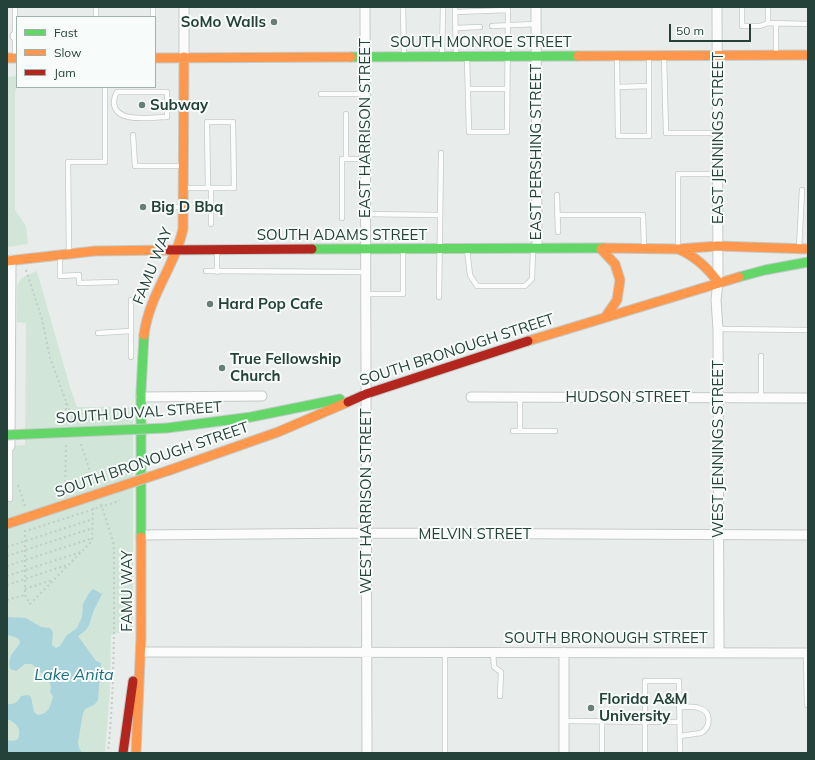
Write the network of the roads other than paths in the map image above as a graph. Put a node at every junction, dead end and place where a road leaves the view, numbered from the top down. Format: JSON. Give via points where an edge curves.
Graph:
{"nodes":[{"id":1,"x":15,"y":7,"type":"edge"},
{"id":2,"x":184,"y":7,"type":"edge"},
{"id":3,"x":365,"y":7,"type":"edge"},
{"id":4,"x":403,"y":7,"type":"edge"},
{"id":5,"x":443,"y":7,"type":"edge"},
{"id":6,"x":536,"y":7,"type":"edge"},
{"id":7,"x":718,"y":7,"type":"edge"},
{"id":8,"x":742,"y":7,"type":"edge"},
{"id":9,"x":768,"y":7,"type":"edge"},
{"id":10,"x":508,"y":9,"type":"edge"},
{"id":11,"x":455,"y":10,"type":"edge"},
{"id":12,"x":768,"y":23,"type":"junction"},
{"id":13,"x":776,"y":23,"type":"junction"},
{"id":14,"x":536,"y":24,"type":"junction"},
{"id":15,"x":808,"y":24,"type":"edge"},
{"id":16,"x":508,"y":25,"type":"junction"},
{"id":17,"x":492,"y":26,"type":"dead end"},
{"id":18,"x":480,"y":27,"type":"dead end"},
{"id":19,"x":455,"y":28,"type":"junction"},
{"id":20,"x":16,"y":36,"type":"edge"},
{"id":21,"x":456,"y":41,"type":"junction"},
{"id":22,"x":508,"y":41,"type":"junction"},
{"id":23,"x":617,"y":55,"type":"junction"},
{"id":24,"x":649,"y":55,"type":"junction"},
{"id":25,"x":664,"y":55,"type":"junction"},
{"id":26,"x":718,"y":55,"type":"junction"},
{"id":27,"x":776,"y":55,"type":"junction"},
{"id":28,"x":808,"y":55,"type":"edge"},
{"id":29,"x":365,"y":56,"type":"junction"},
{"id":30,"x":404,"y":56,"type":"junction"},
{"id":31,"x":442,"y":56,"type":"junction"},
{"id":32,"x":456,"y":56,"type":"junction"},
{"id":33,"x":467,"y":56,"type":"junction"},
{"id":34,"x":507,"y":56,"type":"junction"},
{"id":35,"x":536,"y":56,"type":"junction"},
{"id":36,"x":184,"y":57,"type":"junction"},
{"id":37,"x":13,"y":58,"type":"edge"},
{"id":38,"x":156,"y":58,"type":"edge"},
{"id":39,"x":649,"y":86,"type":"junction"},
{"id":40,"x":618,"y":87,"type":"junction"},
{"id":41,"x":105,"y":88,"type":"edge"},
{"id":42,"x":468,"y":89,"type":"junction"},
{"id":43,"x":507,"y":89,"type":"junction"},
{"id":44,"x":321,"y":94,"type":"dead end"},
{"id":45,"x":365,"y":94,"type":"junction"},
{"id":46,"x":184,"y":106,"type":"junction"},
{"id":47,"x":167,"y":107,"type":"junction"},
{"id":48,"x":346,"y":114,"type":"dead end"},
{"id":49,"x":718,"y":133,"type":"junction"},
{"id":50,"x":133,"y":135,"type":"dead end"},
{"id":51,"x":441,"y":153,"type":"dead end"},
{"id":52,"x":346,"y":159,"type":"junction"},
{"id":53,"x":365,"y":159,"type":"junction"},
{"id":54,"x":184,"y":166,"type":"junction"},
{"id":55,"x":718,"y":174,"type":"junction"},
{"id":56,"x":184,"y":188,"type":"junction"},
{"id":57,"x":209,"y":188,"type":"junction"},
{"id":58,"x":802,"y":190,"type":"dead end"},
{"id":59,"x":557,"y":195,"type":"dead end"},
{"id":60,"x":154,"y":207,"type":"dead end"},
{"id":61,"x":184,"y":207,"type":"junction"},
{"id":62,"x":365,"y":214,"type":"junction"},
{"id":63,"x":440,"y":215,"type":"junction"},
{"id":64,"x":557,"y":215,"type":"junction"},
{"id":65,"x":342,"y":218,"type":"dead end"},
{"id":66,"x":211,"y":224,"type":"dead end"},
{"id":67,"x":558,"y":232,"type":"dead end"},
{"id":68,"x":718,"y":246,"type":"junction"},
{"id":69,"x":535,"y":248,"type":"junction"},
{"id":70,"x":403,"y":249,"type":"junction"},
{"id":71,"x":440,"y":249,"type":"junction"},
{"id":72,"x":467,"y":249,"type":"junction"},
{"id":73,"x":601,"y":249,"type":"junction"},
{"id":74,"x":644,"y":249,"type":"junction"},
{"id":75,"x":678,"y":249,"type":"junction"},
{"id":76,"x":804,"y":249,"type":"edge"},
{"id":77,"x":177,"y":250,"type":"junction"},
{"id":78,"x":217,"y":250,"type":"junction"},
{"id":79,"x":366,"y":250,"type":"junction"},
{"id":80,"x":65,"y":254,"type":"junction"},
{"id":81,"x":9,"y":260,"type":"edge"},
{"id":82,"x":808,"y":262,"type":"edge"},
{"id":83,"x":206,"y":271,"type":"dead end"},
{"id":84,"x":217,"y":272,"type":"junction"},
{"id":85,"x":366,"y":272,"type":"junction"},
{"id":86,"x":116,"y":282,"type":"dead end"},
{"id":87,"x":718,"y":282,"type":"junction"},
{"id":88,"x":366,"y":294,"type":"junction"},
{"id":89,"x":439,"y":297,"type":"dead end"},
{"id":90,"x":131,"y":300,"type":"dead end"},
{"id":91,"x":606,"y":316,"type":"junction"},
{"id":92,"x":718,"y":329,"type":"junction"},
{"id":93,"x":808,"y":330,"type":"edge"},
{"id":94,"x":131,"y":332,"type":"junction"},
{"id":95,"x":98,"y":333,"type":"dead end"},
{"id":96,"x":131,"y":347,"type":"junction"},
{"id":97,"x":143,"y":347,"type":"junction"},
{"id":98,"x":761,"y":356,"type":"dead end"},
{"id":99,"x":131,"y":357,"type":"dead end"},
{"id":100,"x":9,"y":374,"type":"edge"},
{"id":101,"x":366,"y":394,"type":"junction"},
{"id":102,"x":262,"y":396,"type":"dead end"},
{"id":103,"x":141,"y":397,"type":"junction"},
{"id":104,"x":471,"y":397,"type":"dead end"},
{"id":105,"x":520,"y":397,"type":"junction"},
{"id":106,"x":718,"y":397,"type":"junction"},
{"id":107,"x":761,"y":397,"type":"junction"},
{"id":108,"x":808,"y":398,"type":"edge"},
{"id":109,"x":513,"y":431,"type":"dead end"},
{"id":110,"x":520,"y":431,"type":"junction"},
{"id":111,"x":555,"y":431,"type":"dead end"},
{"id":112,"x":7,"y":435,"type":"edge"},
{"id":113,"x":10,"y":446,"type":"joint"},
{"id":114,"x":10,"y":499,"type":"dead end"},
{"id":115,"x":7,"y":524,"type":"edge"},
{"id":116,"x":366,"y":533,"type":"junction"},
{"id":117,"x":719,"y":534,"type":"junction"},
{"id":118,"x":142,"y":535,"type":"junction"},
{"id":119,"x":808,"y":535,"type":"edge"},
{"id":120,"x":366,"y":651,"type":"junction"},
{"id":121,"x":141,"y":652,"type":"junction"},
{"id":122,"x":445,"y":652,"type":"junction"},
{"id":123,"x":493,"y":652,"type":"junction"},
{"id":124,"x":564,"y":652,"type":"junction"},
{"id":125,"x":807,"y":652,"type":"edge"},
{"id":126,"x":719,"y":653,"type":"junction"},
{"id":127,"x":500,"y":696,"type":"dead end"},
{"id":128,"x":806,"y":704,"type":"dead end"},
{"id":129,"x":679,"y":707,"type":"junction"},
{"id":130,"x":564,"y":721,"type":"junction"},
{"id":131,"x":602,"y":721,"type":"junction"},
{"id":132,"x":645,"y":722,"type":"junction"},
{"id":133,"x":679,"y":722,"type":"junction"},
{"id":134,"x":680,"y":736,"type":"junction"},
{"id":135,"x":123,"y":753,"type":"edge"},
{"id":136,"x":136,"y":753,"type":"edge"},
{"id":137,"x":367,"y":753,"type":"edge"},
{"id":138,"x":445,"y":753,"type":"edge"},
{"id":139,"x":564,"y":753,"type":"edge"},
{"id":140,"x":602,"y":753,"type":"edge"},
{"id":141,"x":645,"y":753,"type":"edge"},
{"id":142,"x":680,"y":753,"type":"edge"}],
"edges":[{"from":1,"to":20,"type":"lane"},
{"from":2,"to":36,"type":"street"},
{"from":3,"to":29,"type":"street","name":"EAST HARRISON STREET"},
{"from":4,"to":30,"type":"lane"},
{"from":5,"to":31,"type":"lane"},
{"from":6,"to":14,"type":"street","name":"EAST PERSHING STREET"},
{"from":7,"to":26,"type":"street","name":"EAST JENNINGS STREET"},
{"from":8,"to":12,"type":"lane","via":[[742,26],[760,26]]},
{"from":9,"to":12,"type":"lane"},
{"from":10,"to":11,"type":"lane"},
{"from":10,"to":16,"type":"lane"},
{"from":11,"to":19,"type":"lane"},
{"from":12,"to":13,"type":"lane"},
{"from":13,"to":15,"type":"lane"},
{"from":13,"to":27,"type":"lane"},
{"from":14,"to":16,"type":"lane"},
{"from":14,"to":35,"type":"street","name":"EAST PERSHING STREET"},
{"from":16,"to":17,"type":"lane"},
{"from":16,"to":22,"type":"lane"},
{"from":18,"to":19,"type":"lane"},
{"from":19,"to":21,"type":"lane"},
{"from":20,"to":37,"type":"lane"},
{"from":21,"to":22,"type":"lane"},
{"from":21,"to":32,"type":"lane"},
{"from":22,"to":34,"type":"lane"},
{"from":23,"to":24,"type":"main road","name":"SOUTH MONROE STREET"},
{"from":23,"to":35,"type":"main road","name":"SOUTH MONROE STREET"},
{"from":23,"to":40,"type":"lane"},
{"from":24,"to":25,"type":"main road","name":"SOUTH MONROE STREET"},
{"from":24,"to":39,"type":"lane"},
{"from":25,"to":26,"type":"main road","name":"SOUTH MONROE STREET"},
{"from":25,"to":49,"type":"lane","via":[[666,133]]},
{"from":26,"to":27,"type":"main road","name":"SOUTH MONROE STREET"},
{"from":26,"to":49,"type":"street","name":"EAST JENNINGS STREET"},
{"from":27,"to":28,"type":"main road","name":"SOUTH MONROE STREET"},
{"from":29,"to":30,"type":"main road","name":"SOUTH MONROE STREET"},
{"from":29,"to":36,"type":"main road","name":"SOUTH MONROE STREET"},
{"from":29,"to":45,"type":"street","name":"EAST HARRISON STREET"},
{"from":30,"to":31,"type":"main road","name":"SOUTH MONROE STREET"},
{"from":31,"to":32,"type":"main road","name":"SOUTH MONROE STREET"},
{"from":32,"to":33,"type":"main road","name":"SOUTH MONROE STREET"},
{"from":33,"to":34,"type":"main road","name":"SOUTH MONROE STREET"},
{"from":33,"to":42,"type":"lane"},
{"from":34,"to":35,"type":"main road","name":"SOUTH MONROE STREET"},
{"from":34,"to":43,"type":"lane"},
{"from":35,"to":69,"type":"street","name":"EAST PERSHING STREET"},
{"from":36,"to":38,"type":"main road","name":"SOUTH MONROE STREET"},
{"from":36,"to":46,"type":"main road","name":"FAMU WAY"},
{"from":39,"to":40,"type":"lane"},
{"from":39,"to":40,"type":"lane","via":[[649,136],[618,136]]},
{"from":41,"to":80,"type":"lane","via":[[105,162],[68,162]]},
{"from":42,"to":43,"type":"lane"},
{"from":42,"to":43,"type":"lane","via":[[469,132],[507,132]]},
{"from":44,"to":45,"type":"lane"},
{"from":45,"to":53,"type":"street","name":"EAST HARRISON STREET"},
{"from":46,"to":47,"type":"lane"},
{"from":46,"to":54,"type":"main road","name":"FAMU WAY"},
{"from":47,"to":47,"type":"lane","via":[[167,92],[117,92],[114,99],[118,113],[126,118],[167,117]]},
{"from":48,"to":52,"type":"lane"},
{"from":49,"to":55,"type":"street","name":"EAST JENNINGS STREET"},
{"from":50,"to":54,"type":"lane","via":[[135,166]]},
{"from":51,"to":63,"type":"lane"},
{"from":52,"to":53,"type":"lane"},
{"from":52,"to":65,"type":"lane","via":[[342,159]]},
{"from":53,"to":62,"type":"street","name":"EAST HARRISON STREET"},
{"from":54,"to":56,"type":"main road","name":"FAMU WAY"},
{"from":55,"to":68,"type":"street","name":"EAST JENNINGS STREET"},
{"from":55,"to":75,"type":"lane","via":[[678,174]]},
{"from":56,"to":57,"type":"lane"},
{"from":56,"to":61,"type":"main road","name":"FAMU WAY"},
{"from":57,"to":57,"type":"lane","via":[[207,122],[233,122],[234,188]]},
{"from":57,"to":66,"type":"lane"},
{"from":58,"to":76,"type":"lane"},
{"from":59,"to":64,"type":"lane"},
{"from":60,"to":61,"type":"lane"},
{"from":61,"to":77,"type":"main road","name":"FAMU WAY","via":[[183,235]]},
{"from":62,"to":63,"type":"lane"},
{"from":62,"to":79,"type":"street","name":"EAST HARRISON STREET"},
{"from":63,"to":71,"type":"lane"},
{"from":64,"to":67,"type":"lane"},
{"from":64,"to":74,"type":"lane","via":[[644,214]]},
{"from":68,"to":75,"type":"main road","name":"SOUTH ADAMS STREET"},
{"from":68,"to":76,"type":"main road","name":"SOUTH ADAMS STREET"},
{"from":68,"to":87,"type":"street","name":"WEST JENNINGS STREET"},
{"from":69,"to":72,"type":"main road","name":"SOUTH ADAMS STREET"},
{"from":69,"to":72,"type":"lane","via":[[532,280],[525,286],[477,286],[470,275]]},
{"from":69,"to":73,"type":"main road","name":"SOUTH ADAMS STREET"},
{"from":70,"to":71,"type":"main road","name":"SOUTH ADAMS STREET"},
{"from":70,"to":79,"type":"main road","name":"SOUTH ADAMS STREET"},
{"from":70,"to":88,"type":"lane","via":[[403,294]]},
{"from":71,"to":72,"type":"main road","name":"SOUTH ADAMS STREET"},
{"from":71,"to":89,"type":"lane"},
{"from":73,"to":74,"type":"main road","name":"SOUTH ADAMS STREET"},
{"from":73,"to":91,"type":"main road","via":[[615,264],[620,280],[617,300]]},
{"from":74,"to":75,"type":"main road","name":"SOUTH ADAMS STREET"},
{"from":75,"to":87,"type":"main road","name":"SOUTH ADAMS STREET","via":[[698,259]]},
{"from":77,"to":78,"type":"main road","name":"SOUTH ADAMS STREET"},
{"from":77,"to":80,"type":"main road","name":"SOUTH ADAMS STREET"},
{"from":77,"to":97,"type":"main road","name":"FAMU WAY","via":[[150,307]]},
{"from":78,"to":79,"type":"main road","name":"SOUTH ADAMS STREET"},
{"from":78,"to":84,"type":"lane"},
{"from":79,"to":85,"type":"street","name":"WEST HARRISON STREET"},
{"from":80,"to":81,"type":"main road","name":"SOUTH ADAMS STREET"},
{"from":80,"to":86,"type":"lane","via":[[60,276],[79,275],[79,283]]},
{"from":81,"to":100,"type":"street"},
{"from":82,"to":87,"type":"main road","name":"SOUTH BRONOUGH STREET"},
{"from":83,"to":84,"type":"lane"},
{"from":84,"to":85,"type":"lane"},
{"from":85,"to":88,"type":"street","name":"WEST HARRISON STREET"},
{"from":87,"to":91,"type":"main road","name":"SOUTH BRONOUGH STREET"},
{"from":87,"to":92,"type":"street","name":"WEST JENNINGS STREET"},
{"from":88,"to":101,"type":"street","name":"WEST HARRISON STREET"},
{"from":90,"to":94,"type":"lane"},
{"from":91,"to":101,"type":"main road","name":"SOUTH BRONOUGH STREET"},
{"from":92,"to":93,"type":"lane"},
{"from":92,"to":106,"type":"street","name":"WEST JENNINGS STREET"},
{"from":94,"to":95,"type":"lane"},
{"from":94,"to":96,"type":"lane"},
{"from":96,"to":97,"type":"lane"},
{"from":96,"to":99,"type":"lane"},
{"from":97,"to":103,"type":"main road","name":"FAMU WAY"},
{"from":98,"to":107,"type":"lane"},
{"from":100,"to":113,"type":"street"},
{"from":101,"to":112,"type":"main road","name":"SOUTH DUVAL STREET","bridge":true,"via":[[251,418],[167,428]]},
{"from":101,"to":115,"type":"main road","name":"SOUTH BRONOUGH STREET","bridge":true,"via":[[278,432]]},
{"from":101,"to":116,"type":"street","name":"WEST HARRISON STREET"},
{"from":102,"to":103,"type":"street"},
{"from":103,"to":118,"type":"main road","name":"FAMU WAY"},
{"from":104,"to":105,"type":"street","name":"HUDSON STREET"},
{"from":105,"to":106,"type":"street","name":"HUDSON STREET"},
{"from":105,"to":110,"type":"lane"},
{"from":106,"to":107,"type":"street","name":"HUDSON STREET"},
{"from":106,"to":117,"type":"street","name":"WEST JENNINGS STREET"},
{"from":107,"to":108,"type":"street","name":"HUDSON STREET"},
{"from":109,"to":110,"type":"lane"},
{"from":110,"to":111,"type":"lane"},
{"from":113,"to":114,"type":"lane"},
{"from":116,"to":117,"type":"street","name":"MELVIN STREET"},
{"from":116,"to":118,"type":"street","name":"MELVIN STREET"},
{"from":116,"to":120,"type":"street","name":"WEST HARRISON STREET"},
{"from":117,"to":119,"type":"street","name":"MELVIN STREET"},
{"from":117,"to":126,"type":"street","name":"WEST JENNINGS STREET"},
{"from":118,"to":121,"type":"main road","name":"FAMU WAY"},
{"from":120,"to":121,"type":"street","name":"SOUTH BRONOUGH STREET"},
{"from":120,"to":122,"type":"street","name":"SOUTH BRONOUGH STREET"},
{"from":120,"to":137,"type":"street","name":"WEST HARRISON STREET"},
{"from":121,"to":135,"type":"main road","name":"FAMU WAY","via":[[129,706]]},
{"from":121,"to":136,"type":"main road","name":"FAMU WAY"},
{"from":122,"to":123,"type":"street","name":"SOUTH BRONOUGH STREET"},
{"from":122,"to":138,"type":"lane"},
{"from":123,"to":124,"type":"street","name":"SOUTH BRONOUGH STREET"},
{"from":123,"to":127,"type":"lane","via":[[494,667],[501,672]]},
{"from":124,"to":126,"type":"street","name":"SOUTH BRONOUGH STREET"},
{"from":124,"to":130,"type":"street"},
{"from":125,"to":126,"type":"street","name":"SOUTH BRONOUGH STREET"},
{"from":125,"to":128,"type":"lane"},
{"from":129,"to":132,"type":"lane","via":[[679,681],[645,681]]},
{"from":129,"to":133,"type":"lane"},
{"from":129,"to":134,"type":"lane","via":[[700,708],[709,719],[708,727],[701,733]]},
{"from":130,"to":131,"type":"lane"},
{"from":130,"to":139,"type":"street"},
{"from":131,"to":132,"type":"lane"},
{"from":131,"to":140,"type":"lane"},
{"from":132,"to":133,"type":"lane"},
{"from":132,"to":141,"type":"lane"},
{"from":133,"to":134,"type":"lane"},
{"from":134,"to":142,"type":"lane"}]}
